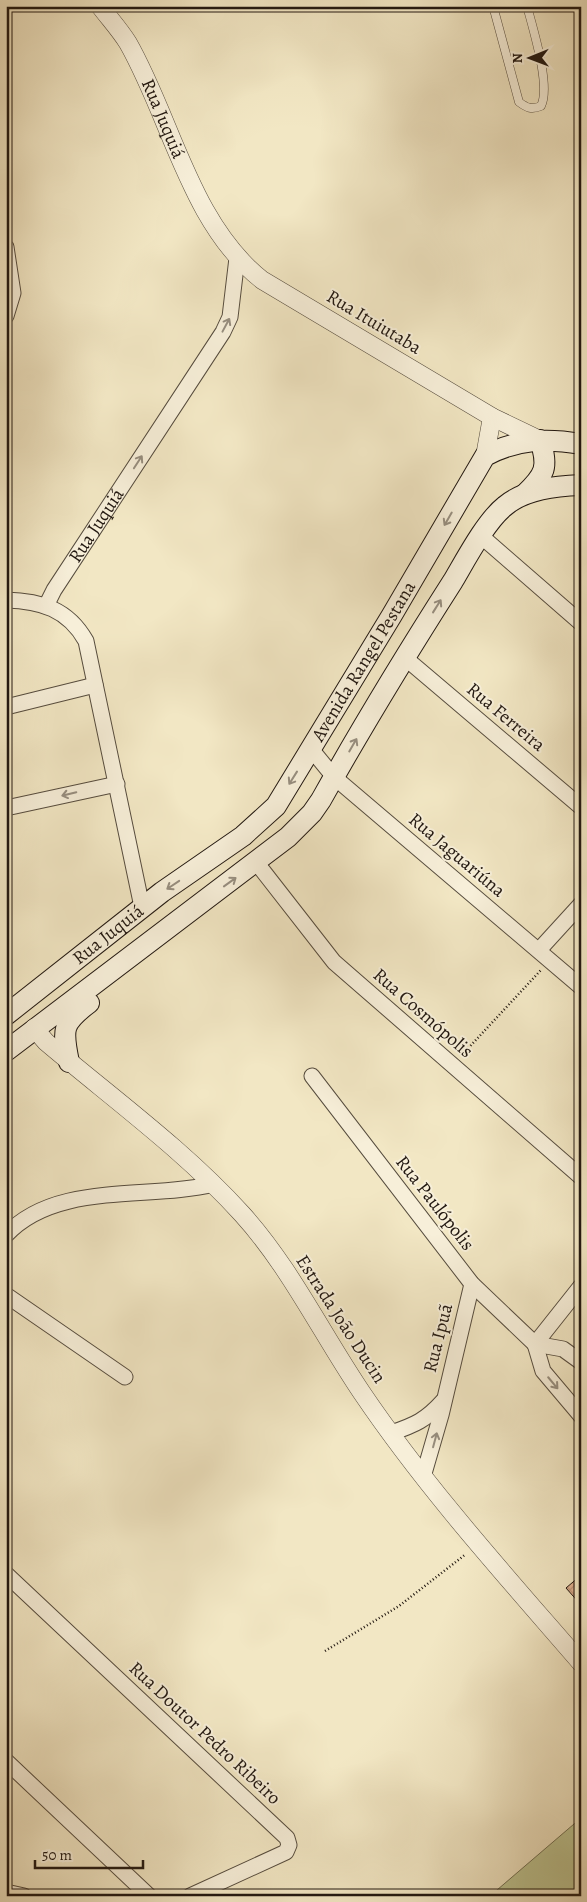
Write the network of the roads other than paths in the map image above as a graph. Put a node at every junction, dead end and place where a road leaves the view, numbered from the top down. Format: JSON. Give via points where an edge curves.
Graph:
{"nodes":[{"id":1,"x":100,"y":6,"type":"edge"},
{"id":2,"x":493,"y":6,"type":"edge"},
{"id":3,"x":527,"y":6,"type":"edge"},
{"id":4,"x":6,"y":246,"type":"edge"},
{"id":5,"x":236,"y":258,"type":"junction"},
{"id":6,"x":6,"y":316,"type":"edge"},
{"id":7,"x":492,"y":417,"type":"junction"},
{"id":8,"x":540,"y":440,"type":"junction"},
{"id":9,"x":581,"y":444,"type":"edge"},
{"id":10,"x":485,"y":456,"type":"junction"},
{"id":11,"x":581,"y":485,"type":"edge"},
{"id":12,"x":525,"y":494,"type":"junction"},
{"id":13,"x":481,"y":536,"type":"junction"},
{"id":14,"x":6,"y":600,"type":"edge"},
{"id":15,"x":46,"y":606,"type":"junction"},
{"id":16,"x":581,"y":623,"type":"edge"},
{"id":17,"x":404,"y":657,"type":"junction"},
{"id":18,"x":95,"y":685,"type":"junction"},
{"id":19,"x":6,"y":707,"type":"edge"},
{"id":20,"x":311,"y":750,"type":"junction"},
{"id":21,"x":334,"y":778,"type":"junction"},
{"id":22,"x":116,"y":784,"type":"junction"},
{"id":23,"x":581,"y":807,"type":"edge"},
{"id":24,"x":6,"y":808,"type":"edge"},
{"id":25,"x":256,"y":862,"type":"junction"},
{"id":26,"x":581,"y":904,"type":"edge"},
{"id":27,"x":142,"y":907,"type":"junction"},
{"id":28,"x":135,"y":953,"type":"junction"},
{"id":29,"x":545,"y":955,"type":"junction"},
{"id":30,"x":581,"y":987,"type":"edge"},
{"id":31,"x":39,"y":988,"type":"junction"},
{"id":32,"x":6,"y":1015,"type":"edge"},
{"id":33,"x":34,"y":1028,"type":"junction"},
{"id":34,"x":6,"y":1051,"type":"edge"},
{"id":35,"x":69,"y":1062,"type":"junction"},
{"id":36,"x":312,"y":1076,"type":"dead end"},
{"id":37,"x":581,"y":1177,"type":"edge"},
{"id":38,"x":214,"y":1184,"type":"junction"},
{"id":39,"x":6,"y":1235,"type":"edge"},
{"id":40,"x":472,"y":1284,"type":"junction"},
{"id":41,"x":581,"y":1286,"type":"edge"},
{"id":42,"x":6,"y":1295,"type":"edge"},
{"id":43,"x":536,"y":1344,"type":"junction"},
{"id":44,"x":581,"y":1362,"type":"edge"},
{"id":45,"x":126,"y":1377,"type":"dead end"},
{"id":46,"x":443,"y":1402,"type":"junction"},
{"id":47,"x":581,"y":1416,"type":"edge"},
{"id":48,"x":391,"y":1433,"type":"junction"},
{"id":49,"x":423,"y":1477,"type":"junction"},
{"id":50,"x":6,"y":1574,"type":"edge"},
{"id":51,"x":581,"y":1663,"type":"edge"},
{"id":52,"x":6,"y":1761,"type":"edge"},
{"id":53,"x":6,"y":1892,"type":"edge"},
{"id":54,"x":24,"y":1896,"type":"edge"},
{"id":55,"x":149,"y":1896,"type":"edge"},
{"id":56,"x":190,"y":1896,"type":"edge"}],
"edges":[{"from":1,"to":5,"type":"street","name":"Rua Juquiá","via":[[127,42],[201,202]]},
{"from":2,"to":3,"type":"lane","via":[[519,102],[534,109],[541,106],[545,98]]},
{"from":4,"to":6,"type":"street","via":[[12,294]]},
{"from":5,"to":7,"type":"street","name":"Rua Ituiutaba","via":[[262,280]]},
{"from":15,"to":5,"type":"street","name":"Rua Juquiá","one_way":true,"via":[[223,332],[230,317]]},
{"from":7,"to":8,"type":"street","name":"Rua Ituiutaba"},
{"from":7,"to":10,"type":"street"},
{"from":8,"to":9,"type":"main road"},
{"from":8,"to":10,"type":"main road","via":[[500,448]]},
{"from":8,"to":12,"type":"main road","via":[[545,455],[544,471],[540,480]]},
{"from":10,"to":20,"type":"main road","name":"Avenida Rangel Pestana","one_way":true},
{"from":11,"to":12,"type":"main road","name":"Avenida Rangel Pestana"},
{"from":12,"to":13,"type":"main road","name":"Avenida Rangel Pestana","via":[[503,507]]},
{"from":13,"to":16,"type":"street"},
{"from":17,"to":13,"type":"main road","name":"Avenida Rangel Pestana","one_way":true},
{"from":14,"to":15,"type":"street","via":[[32,601]]},
{"from":15,"to":18,"type":"street","name":"Rua Juquiá","via":[[61,612],[78,628],[86,641]]},
{"from":21,"to":17,"type":"main road","name":"Avenida Rangel Pestana","one_way":true},
{"from":17,"to":23,"type":"street","name":"Rua Ferreira"},
{"from":18,"to":19,"type":"street"},
{"from":18,"to":22,"type":"street","name":"Rua Juquiá"},
{"from":20,"to":21,"type":"street","name":"Rua Jaguariúna"},
{"from":20,"to":27,"type":"main road","name":"Avenida Rangel Pestana","one_way":true,"via":[[276,806],[260,821]]},
{"from":21,"to":25,"type":"main road","name":"Avenida Rangel Pestana","via":[[312,813]]},
{"from":21,"to":29,"type":"street","name":"Rua Jaguariúna"},
{"from":22,"to":24,"type":"street","one_way":true},
{"from":22,"to":27,"type":"street","name":"Rua Juquiá"},
{"from":28,"to":25,"type":"main road","name":"Avenida Rangel Pestana","one_way":true},
{"from":25,"to":37,"type":"street","name":"Rua Cosmópolis","via":[[334,962]]},
{"from":26,"to":29,"type":"street"},
{"from":27,"to":28,"type":"main road","via":[[144,931]]},
{"from":27,"to":31,"type":"main road","name":"Rua Juquiá"},
{"from":28,"to":33,"type":"main road","name":"Rua Juquiá"},
{"from":28,"to":35,"type":"main road","via":[[109,989],[69,1019],[64,1039]]},
{"from":29,"to":30,"type":"street","name":"Rua Jaguariúna"},
{"from":31,"to":32,"type":"main road","name":"Rua Juquiá"},
{"from":31,"to":33,"type":"main road","via":[[30,1006]]},
{"from":33,"to":34,"type":"main road","name":"Rua Juquiá"},
{"from":33,"to":35,"type":"street","name":"Estrada João Ducin"},
{"from":35,"to":38,"type":"street","name":"Estrada João Ducin"},
{"from":36,"to":40,"type":"street","name":"Rua Paulópolis"},
{"from":38,"to":39,"type":"street","via":[[184,1191],[60,1202],[39,1211]]},
{"from":38,"to":48,"type":"street","name":"Estrada João Ducin","via":[[276,1258]]},
{"from":40,"to":43,"type":"street","name":"Rua Paulópolis"},
{"from":40,"to":46,"type":"street","name":"Rua Ipuã"},
{"from":41,"to":43,"type":"street"},
{"from":42,"to":45,"type":"street"},
{"from":43,"to":44,"type":"street","via":[[563,1349]]},
{"from":43,"to":47,"type":"street","one_way":true,"via":[[543,1371]]},
{"from":46,"to":48,"type":"street","name":"Rua Ipuã","via":[[418,1424]]},
{"from":49,"to":46,"type":"street","name":"Rua Ipuã","one_way":true},
{"from":48,"to":49,"type":"street","name":"Estrada João Ducin"},
{"from":49,"to":51,"type":"street","name":"Estrada João Ducin"},
{"from":50,"to":56,"type":"street","name":"Rua Doutor Pedro Ribeiro","via":[[287,1838],[286,1852]]},
{"from":52,"to":55,"type":"street"},
{"from":53,"to":54,"type":"street"}]}
